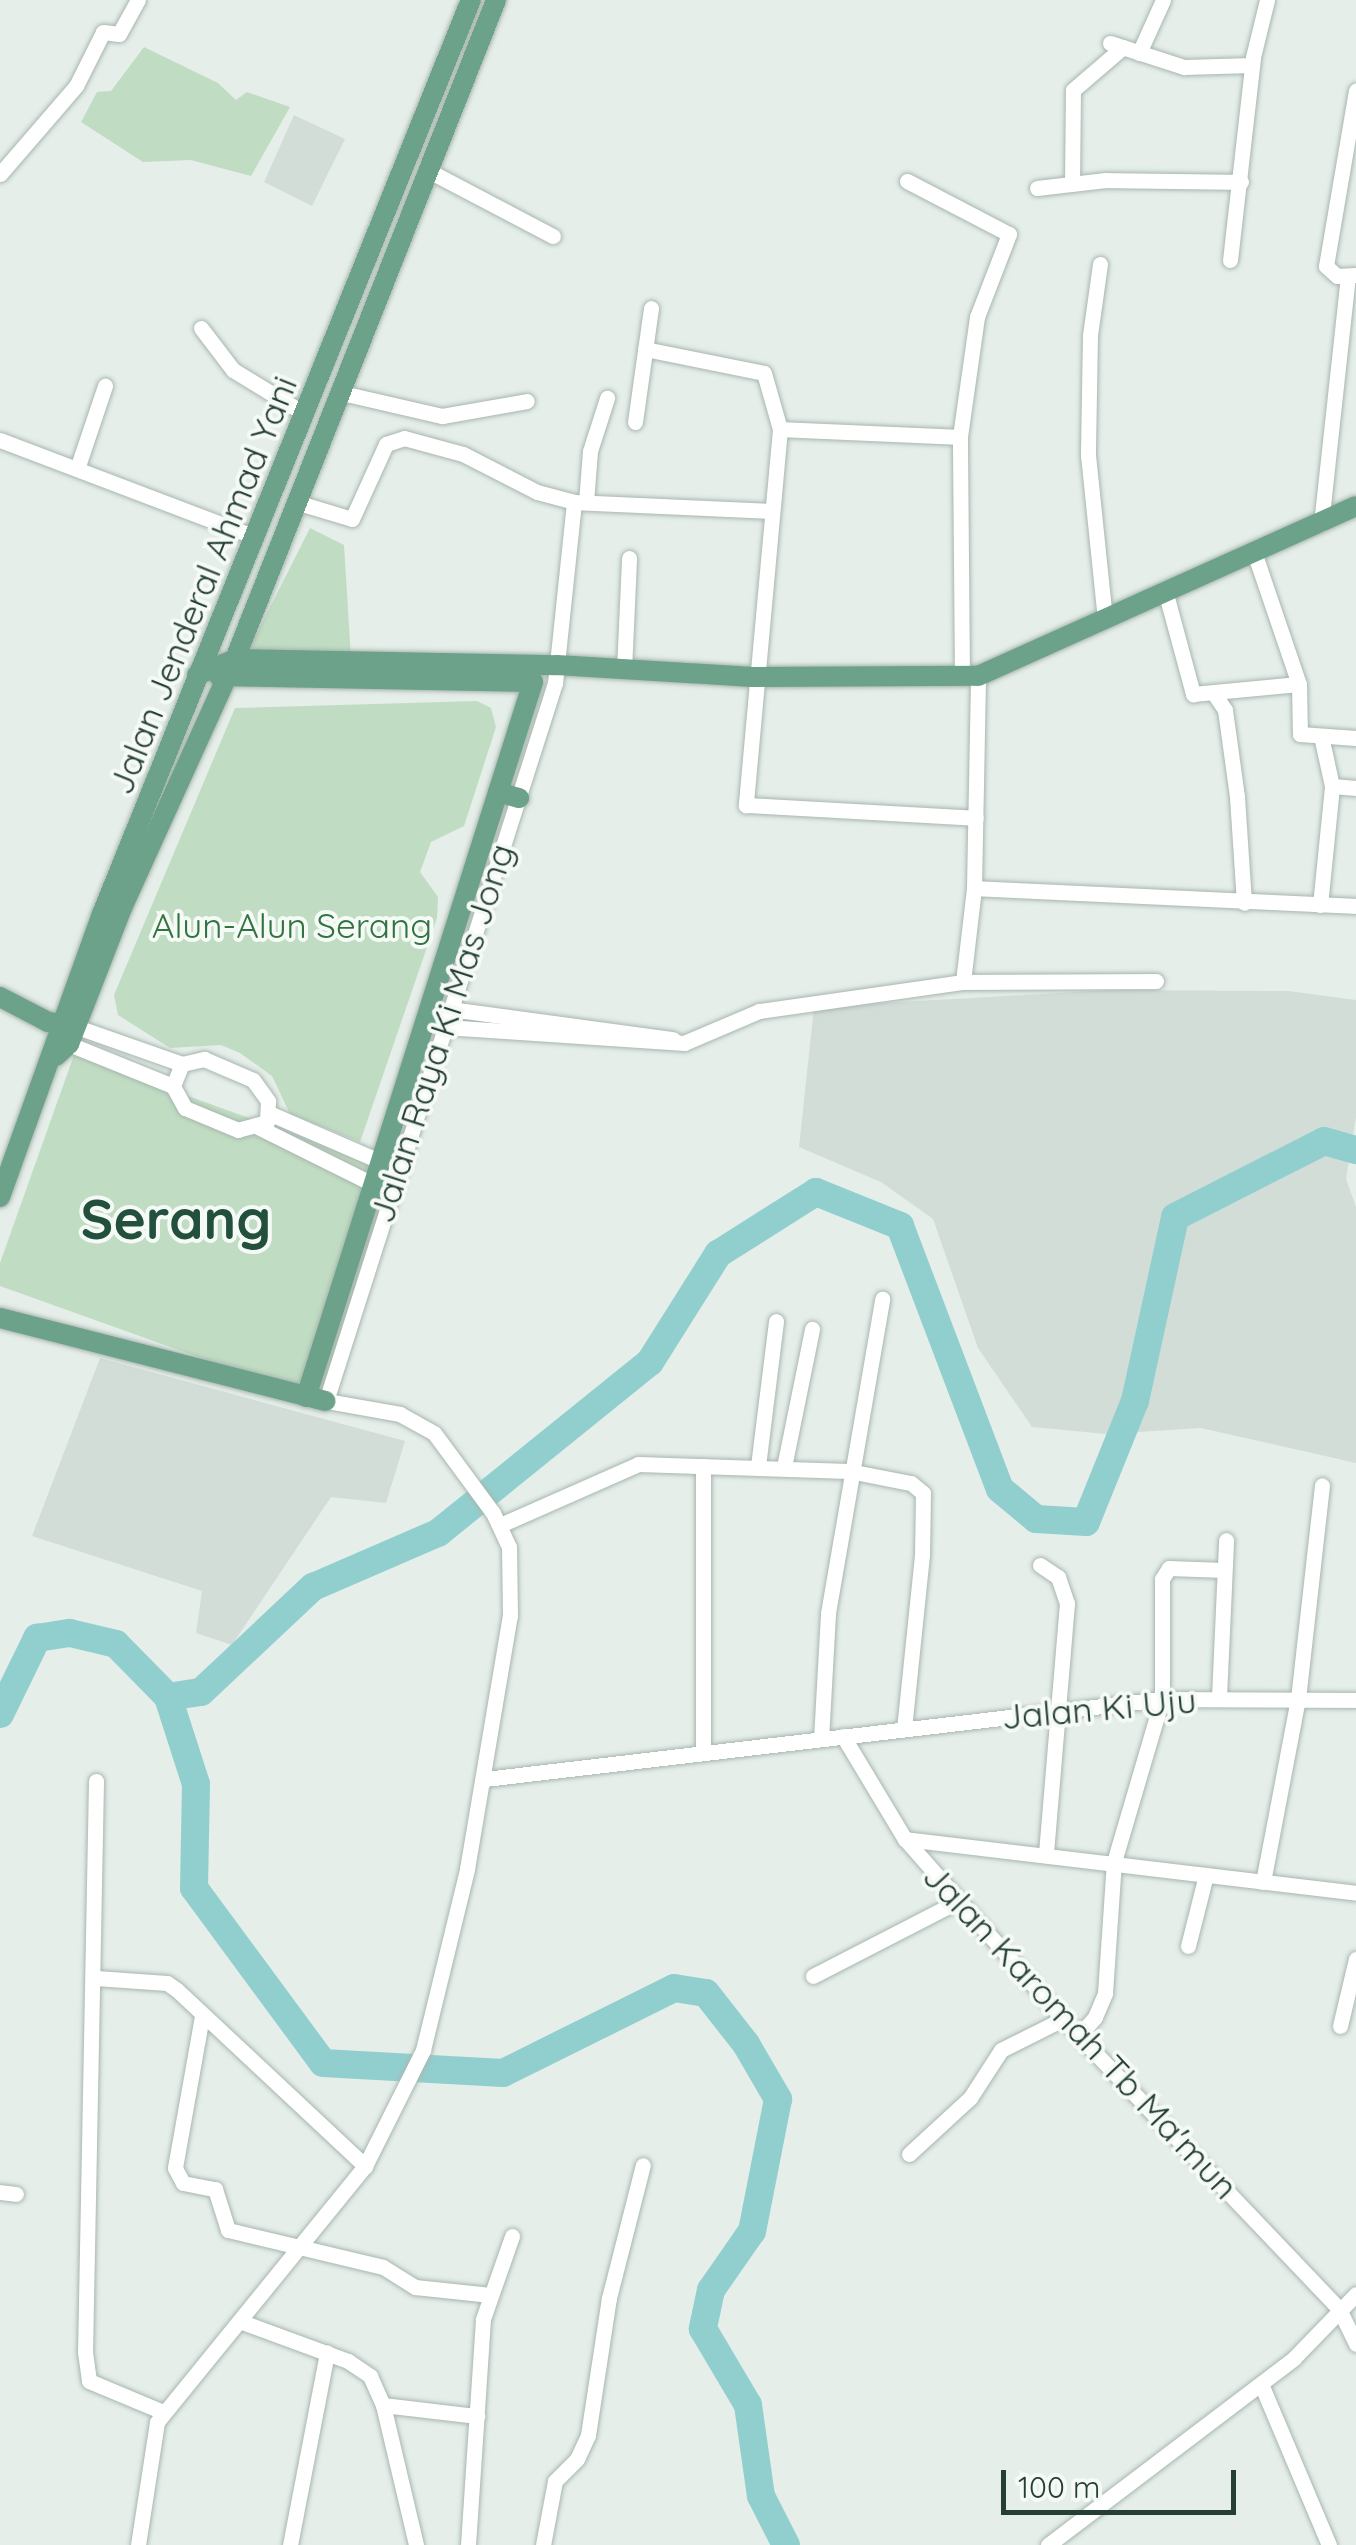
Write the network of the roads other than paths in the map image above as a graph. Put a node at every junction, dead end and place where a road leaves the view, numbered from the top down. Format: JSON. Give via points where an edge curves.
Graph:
{"nodes":[{"id":1,"x":138,"y":0,"type":"edge"},
{"id":2,"x":470,"y":0,"type":"edge"},
{"id":3,"x":496,"y":0,"type":"edge"},
{"id":4,"x":1163,"y":0,"type":"edge"},
{"id":5,"x":1267,"y":0,"type":"edge"},
{"id":6,"x":1124,"y":48,"type":"junction"},
{"id":7,"x":1252,"y":65,"type":"junction"},
{"id":8,"x":1356,"y":90,"type":"edge"},
{"id":9,"x":429,"y":171,"type":"junction"},
{"id":10,"x":0,"y":174,"type":"edge"},
{"id":11,"x":907,"y":182,"type":"dead end"},
{"id":12,"x":1240,"y":182,"type":"junction"},
{"id":13,"x":1072,"y":184,"type":"junction"},
{"id":14,"x":1037,"y":188,"type":"dead end"},
{"id":15,"x":554,"y":236,"type":"dead end"},
{"id":16,"x":1230,"y":260,"type":"dead end"},
{"id":17,"x":1100,"y":264,"type":"dead end"},
{"id":18,"x":1352,"y":275,"type":"edge"},
{"id":19,"x":651,"y":308,"type":"dead end"},
{"id":20,"x":201,"y":328,"type":"dead end"},
{"id":21,"x":337,"y":340,"type":"junction"},
{"id":22,"x":360,"y":349,"type":"junction"},
{"id":23,"x":644,"y":349,"type":"junction"},
{"id":24,"x":106,"y":386,"type":"dead end"},
{"id":25,"x":342,"y":393,"type":"junction"},
{"id":26,"x":607,"y":398,"type":"dead end"},
{"id":27,"x":528,"y":401,"type":"dead end"},
{"id":28,"x":305,"y":414,"type":"junction"},
{"id":29,"x":634,"y":422,"type":"dead end"},
{"id":30,"x":780,"y":429,"type":"junction"},
{"id":31,"x":960,"y":437,"type":"junction"},
{"id":32,"x":0,"y":440,"type":"edge"},
{"id":33,"x":77,"y":469,"type":"junction"},
{"id":34,"x":580,"y":502,"type":"junction"},
{"id":35,"x":299,"y":503,"type":"junction"},
{"id":36,"x":1356,"y":506,"type":"edge"},
{"id":37,"x":771,"y":511,"type":"junction"},
{"id":38,"x":1321,"y":524,"type":"junction"},
{"id":39,"x":254,"y":536,"type":"junction"},
{"id":40,"x":1254,"y":552,"type":"junction"},
{"id":41,"x":629,"y":558,"type":"dead end"},
{"id":42,"x":1166,"y":594,"type":"junction"},
{"id":43,"x":1104,"y":620,"type":"junction"},
{"id":44,"x":557,"y":665,"type":"junction"},
{"id":45,"x":232,"y":667,"type":"junction"},
{"id":46,"x":624,"y":670,"type":"junction"},
{"id":47,"x":413,"y":671,"type":"junction"},
{"id":48,"x":197,"y":674,"type":"junction"},
{"id":49,"x":970,"y":676,"type":"junction"},
{"id":50,"x":753,"y":677,"type":"junction"},
{"id":51,"x":1299,"y":684,"type":"junction"},
{"id":52,"x":1215,"y":695,"type":"junction"},
{"id":53,"x":1321,"y":736,"type":"junction"},
{"id":54,"x":1356,"y":738,"type":"edge"},
{"id":55,"x":1332,"y":786,"type":"junction"},
{"id":56,"x":1356,"y":788,"type":"edge"},
{"id":57,"x":508,"y":795,"type":"junction"},
{"id":58,"x":976,"y":818,"type":"junction"},
{"id":59,"x":974,"y":888,"type":"junction"},
{"id":60,"x":1244,"y":903,"type":"junction"},
{"id":61,"x":1320,"y":905,"type":"junction"},
{"id":62,"x":1356,"y":906,"type":"edge"},
{"id":63,"x":1156,"y":981,"type":"dead end"},
{"id":64,"x":963,"y":982,"type":"junction"},
{"id":65,"x":0,"y":997,"type":"edge"},
{"id":66,"x":450,"y":1009,"type":"junction"},
{"id":67,"x":445,"y":1027,"type":"junction"},
{"id":68,"x":62,"y":1035,"type":"junction"},
{"id":69,"x":684,"y":1044,"type":"junction"},
{"id":70,"x":182,"y":1064,"type":"junction"},
{"id":71,"x":173,"y":1086,"type":"junction"},
{"id":72,"x":270,"y":1114,"type":"junction"},
{"id":73,"x":258,"y":1128,"type":"junction"},
{"id":74,"x":376,"y":1161,"type":"junction"},
{"id":75,"x":397,"y":1169,"type":"junction"},
{"id":76,"x":379,"y":1187,"type":"junction"},
{"id":77,"x":0,"y":1197,"type":"edge"},
{"id":78,"x":882,"y":1299,"type":"dead end"},
{"id":79,"x":0,"y":1318,"type":"edge"},
{"id":80,"x":776,"y":1321,"type":"dead end"},
{"id":81,"x":812,"y":1329,"type":"dead end"},
{"id":82,"x":316,"y":1399,"type":"junction"},
{"id":83,"x":703,"y":1466,"type":"junction"},
{"id":84,"x":758,"y":1466,"type":"junction"},
{"id":85,"x":784,"y":1467,"type":"junction"},
{"id":86,"x":850,"y":1471,"type":"junction"},
{"id":87,"x":1322,"y":1485,"type":"dead end"},
{"id":88,"x":497,"y":1519,"type":"junction"},
{"id":89,"x":1226,"y":1540,"type":"dead end"},
{"id":90,"x":1040,"y":1565,"type":"dead end"},
{"id":91,"x":1224,"y":1570,"type":"junction"},
{"id":92,"x":1219,"y":1697,"type":"junction"},
{"id":93,"x":1162,"y":1699,"type":"junction"},
{"id":94,"x":1298,"y":1699,"type":"junction"},
{"id":95,"x":1356,"y":1700,"type":"edge"},
{"id":96,"x":1058,"y":1712,"type":"junction"},
{"id":97,"x":904,"y":1729,"type":"junction"},
{"id":98,"x":844,"y":1736,"type":"junction"},
{"id":99,"x":821,"y":1739,"type":"junction"},
{"id":100,"x":704,"y":1753,"type":"junction"},
{"id":101,"x":485,"y":1779,"type":"junction"},
{"id":102,"x":96,"y":1781,"type":"dead end"},
{"id":103,"x":905,"y":1840,"type":"junction"},
{"id":104,"x":1046,"y":1853,"type":"junction"},
{"id":105,"x":1114,"y":1862,"type":"junction"},
{"id":106,"x":1206,"y":1875,"type":"junction"},
{"id":107,"x":1263,"y":1882,"type":"junction"},
{"id":108,"x":1356,"y":1894,"type":"edge"},
{"id":109,"x":958,"y":1901,"type":"junction"},
{"id":110,"x":1188,"y":1946,"type":"dead end"},
{"id":111,"x":1356,"y":1959,"type":"edge"},
{"id":112,"x":812,"y":1976,"type":"dead end"},
{"id":113,"x":96,"y":1978,"type":"junction"},
{"id":114,"x":202,"y":2016,"type":"junction"},
{"id":115,"x":1063,"y":2019,"type":"junction"},
{"id":116,"x":1340,"y":2026,"type":"dead end"},
{"id":117,"x":1079,"y":2034,"type":"junction"},
{"id":118,"x":909,"y":2154,"type":"dead end"},
{"id":119,"x":643,"y":2165,"type":"dead end"},
{"id":120,"x":365,"y":2166,"type":"junction"},
{"id":121,"x":512,"y":2236,"type":"dead end"},
{"id":122,"x":304,"y":2247,"type":"junction"},
{"id":123,"x":1356,"y":2294,"type":"edge"},
{"id":124,"x":491,"y":2295,"type":"junction"},
{"id":125,"x":1339,"y":2309,"type":"junction"},
{"id":126,"x":242,"y":2322,"type":"junction"},
{"id":127,"x":1356,"y":2344,"type":"edge"},
{"id":128,"x":326,"y":2353,"type":"junction"},
{"id":129,"x":1262,"y":2384,"type":"junction"},
{"id":130,"x":383,"y":2405,"type":"junction"},
{"id":131,"x":163,"y":2412,"type":"junction"},
{"id":132,"x":477,"y":2416,"type":"junction"},
{"id":133,"x":138,"y":2545,"type":"edge"},
{"id":134,"x":290,"y":2545,"type":"edge"},
{"id":135,"x":416,"y":2545,"type":"edge"},
{"id":136,"x":468,"y":2545,"type":"edge"},
{"id":137,"x":543,"y":2545,"type":"edge"},
{"id":138,"x":1048,"y":2545,"type":"edge"},
{"id":139,"x":1328,"y":2545,"type":"edge"}],
"edges":[{"from":1,"to":10,"type":"street","via":[[119,34],[103,32],[76,86]]},
{"from":2,"to":21,"type":"main road","name":"Jalan Jenderal Ahmad Yani"},
{"from":3,"to":9,"type":"main road","name":"Jalan Jenderal Ahmad Yani"},
{"from":4,"to":6,"type":"street"},
{"from":5,"to":7,"type":"street"},
{"from":6,"to":7,"type":"street","via":[[1184,67]]},
{"from":6,"to":13,"type":"street","via":[[1073,90]]},
{"from":7,"to":12,"type":"street"},
{"from":8,"to":18,"type":"street","via":[[1326,266]]},
{"from":9,"to":15,"type":"street"},
{"from":9,"to":22,"type":"main road","name":"Jalan Jenderal Ahmad Yani"},
{"from":11,"to":31,"type":"street","via":[[1009,234],[977,317]]},
{"from":12,"to":13,"type":"street"},
{"from":12,"to":16,"type":"street"},
{"from":13,"to":14,"type":"street"},
{"from":17,"to":43,"type":"street","via":[[1090,336],[1088,455]]},
{"from":18,"to":38,"type":"street"},
{"from":19,"to":23,"type":"street"},
{"from":20,"to":28,"type":"street","via":[[233,370]]},
{"from":21,"to":22,"type":"main road"},
{"from":21,"to":28,"type":"main road","name":"Jalan Jenderal Ahmad Yani"},
{"from":22,"to":25,"type":"main road","name":"Jalan Jenderal Ahmad Yani"},
{"from":23,"to":29,"type":"street"},
{"from":23,"to":30,"type":"street","via":[[764,373]]},
{"from":24,"to":33,"type":"street"},
{"from":25,"to":27,"type":"street","via":[[442,416]]},
{"from":25,"to":35,"type":"main road","name":"Jalan Jenderal Ahmad Yani"},
{"from":26,"to":34,"type":"street","name":"Jalan Raya Ki Mas Jong"},
{"from":28,"to":39,"type":"main road","name":"Jalan Jenderal Ahmad Yani"},
{"from":30,"to":31,"type":"street"},
{"from":30,"to":37,"type":"street"},
{"from":31,"to":49,"type":"street"},
{"from":32,"to":33,"type":"street"},
{"from":33,"to":39,"type":"street"},
{"from":34,"to":35,"type":"street","via":[[537,492],[463,454],[404,438],[386,444],[352,519]]},
{"from":34,"to":37,"type":"street"},
{"from":34,"to":44,"type":"street","name":"Jalan Raya Ki Mas Jong"},
{"from":35,"to":45,"type":"main road","name":"Jalan Jenderal Ahmad Yani"},
{"from":36,"to":38,"type":"main road"},
{"from":37,"to":50,"type":"street"},
{"from":38,"to":40,"type":"main road"},
{"from":39,"to":48,"type":"main road","name":"Jalan Jenderal Ahmad Yani"},
{"from":40,"to":42,"type":"main road"},
{"from":40,"to":51,"type":"street"},
{"from":41,"to":46,"type":"street"},
{"from":42,"to":43,"type":"main road"},
{"from":42,"to":52,"type":"street","via":[[1193,694]]},
{"from":43,"to":49,"type":"main road"},
{"from":44,"to":46,"type":"main road"},
{"from":44,"to":47,"type":"main road"},
{"from":44,"to":57,"type":"street","name":"Jalan Raya Ki Mas Jong"},
{"from":45,"to":47,"type":"main road"},
{"from":45,"to":48,"type":"main road"},
{"from":45,"to":68,"type":"main road","name":"Jalan Jenderal Ahmad Yani"},
{"from":46,"to":50,"type":"main road"},
{"from":47,"to":57,"type":"main road","via":[[533,682]]},
{"from":48,"to":68,"type":"main road","name":"Jalan Jenderal Ahmad Yani"},
{"from":49,"to":50,"type":"main road"},
{"from":49,"to":58,"type":"street"},
{"from":50,"to":58,"type":"street","via":[[748,808]]},
{"from":51,"to":52,"type":"street"},
{"from":51,"to":53,"type":"street","via":[[1300,734]]},
{"from":52,"to":60,"type":"street","via":[[1225,710]]},
{"from":53,"to":54,"type":"street"},
{"from":53,"to":55,"type":"street"},
{"from":55,"to":56,"type":"street"},
{"from":55,"to":61,"type":"street"},
{"from":57,"to":66,"type":"street","name":"Jalan Raya Ki Mas Jong"},
{"from":57,"to":74,"type":"main road"},
{"from":58,"to":59,"type":"street"},
{"from":59,"to":60,"type":"street"},
{"from":59,"to":64,"type":"street"},
{"from":60,"to":61,"type":"street"},
{"from":61,"to":62,"type":"street"},
{"from":63,"to":64,"type":"street"},
{"from":64,"to":69,"type":"street","via":[[759,1011]]},
{"from":65,"to":68,"type":"main road"},
{"from":66,"to":67,"type":"street","name":"Jalan Raya Ki Mas Jong"},
{"from":66,"to":69,"type":"street","via":[[660,1033]]},
{"from":67,"to":69,"type":"street"},
{"from":67,"to":75,"type":"street","name":"Jalan Raya Ki Mas Jong"},
{"from":68,"to":70,"type":"street"},
{"from":68,"to":71,"type":"street"},
{"from":68,"to":77,"type":"main road","name":"Jalan Jenderal Ahmad Yani"},
{"from":70,"to":71,"type":"street"},
{"from":70,"to":72,"type":"street","via":[[204,1059],[252,1080]]},
{"from":71,"to":73,"type":"street","via":[[185,1108],[238,1130]]},
{"from":72,"to":73,"type":"street"},
{"from":72,"to":74,"type":"street"},
{"from":73,"to":76,"type":"street"},
{"from":74,"to":75,"type":"street"},
{"from":74,"to":76,"type":"main road"},
{"from":75,"to":76,"type":"street","name":"Jalan Raya Ki Mas Jong"},
{"from":76,"to":82,"type":"main road"},
{"from":78,"to":86,"type":"street"},
{"from":79,"to":82,"type":"main road"},
{"from":80,"to":84,"type":"street"},
{"from":81,"to":85,"type":"street"},
{"from":82,"to":88,"type":"street","via":[[400,1414],[448,1448]]},
{"from":83,"to":84,"type":"street"},
{"from":83,"to":88,"type":"street","via":[[623,1466]]},
{"from":83,"to":100,"type":"street"},
{"from":84,"to":85,"type":"street"},
{"from":85,"to":86,"type":"street"},
{"from":86,"to":97,"type":"street","via":[[911,1483],[922,1492]]},
{"from":86,"to":99,"type":"street","via":[[828,1612]]},
{"from":87,"to":94,"type":"street"},
{"from":88,"to":101,"type":"street","via":[[513,1585]]},
{"from":89,"to":91,"type":"street"},
{"from":90,"to":96,"type":"street","via":[[1058,1577],[1066,1603]]},
{"from":91,"to":92,"type":"street"},
{"from":91,"to":93,"type":"street","via":[[1169,1568],[1164,1574]]},
{"from":92,"to":93,"type":"street","name":"Jalan Ki Uju"},
{"from":92,"to":94,"type":"street","name":"Jalan Ki Uju"},
{"from":93,"to":96,"type":"street","name":"Jalan Ki Uju"},
{"from":93,"to":105,"type":"street"},
{"from":94,"to":95,"type":"street","name":"Jalan Ki Uju"},
{"from":94,"to":107,"type":"street"},
{"from":96,"to":97,"type":"street","name":"Jalan Ki Uju"},
{"from":96,"to":104,"type":"street"},
{"from":97,"to":98,"type":"street","name":"Jalan Ki Uju"},
{"from":98,"to":99,"type":"street","name":"Jalan Ki Uju"},
{"from":98,"to":103,"type":"street","name":"Jalan Karomah Tb Ma'mun"},
{"from":99,"to":100,"type":"street","name":"Jalan Ki Uju"},
{"from":100,"to":101,"type":"street","name":"Jalan Ki Uju"},
{"from":101,"to":120,"type":"street","via":[[423,2050]]},
{"from":102,"to":113,"type":"street"},
{"from":103,"to":104,"type":"street"},
{"from":103,"to":109,"type":"street","name":"Jalan Karomah Tb Ma'mun"},
{"from":104,"to":105,"type":"street"},
{"from":105,"to":106,"type":"street"},
{"from":105,"to":117,"type":"street","via":[[1104,1993],[1096,2018]]},
{"from":106,"to":107,"type":"street"},
{"from":106,"to":110,"type":"street"},
{"from":107,"to":108,"type":"street"},
{"from":109,"to":112,"type":"street"},
{"from":109,"to":115,"type":"street","name":"Jalan Karomah Tb Ma'mun"},
{"from":111,"to":116,"type":"street"},
{"from":113,"to":114,"type":"street","via":[[167,1984]]},
{"from":113,"to":131,"type":"street","via":[[87,2369],[90,2382]]},
{"from":114,"to":120,"type":"street"},
{"from":114,"to":122,"type":"street","via":[[187,2078],[177,2178],[215,2189],[228,2230]]},
{"from":115,"to":117,"type":"street","name":"Jalan Karomah Tb Ma'mun"},
{"from":115,"to":118,"type":"street","via":[[990,2059],[970,2098]]},
{"from":117,"to":125,"type":"street","name":"Jalan Karomah Tb Ma'mun"},
{"from":119,"to":137,"type":"street","via":[[609,2298],[588,2436],[578,2459],[555,2481]]},
{"from":120,"to":122,"type":"street"},
{"from":121,"to":124,"type":"street"},
{"from":122,"to":124,"type":"street","via":[[383,2267],[414,2287]]},
{"from":122,"to":126,"type":"street"},
{"from":123,"to":125,"type":"street"},
{"from":124,"to":132,"type":"street","via":[[483,2318]]},
{"from":125,"to":127,"type":"street","name":"Jalan Karomah Tb Ma'mun"},
{"from":125,"to":129,"type":"street"},
{"from":126,"to":128,"type":"street"},
{"from":126,"to":131,"type":"street"},
{"from":128,"to":130,"type":"street","via":[[370,2376]]},
{"from":128,"to":134,"type":"street"},
{"from":129,"to":138,"type":"street"},
{"from":129,"to":139,"type":"street"},
{"from":130,"to":132,"type":"street"},
{"from":130,"to":135,"type":"street"},
{"from":131,"to":133,"type":"street","via":[[151,2439]]},
{"from":132,"to":136,"type":"street"}]}
